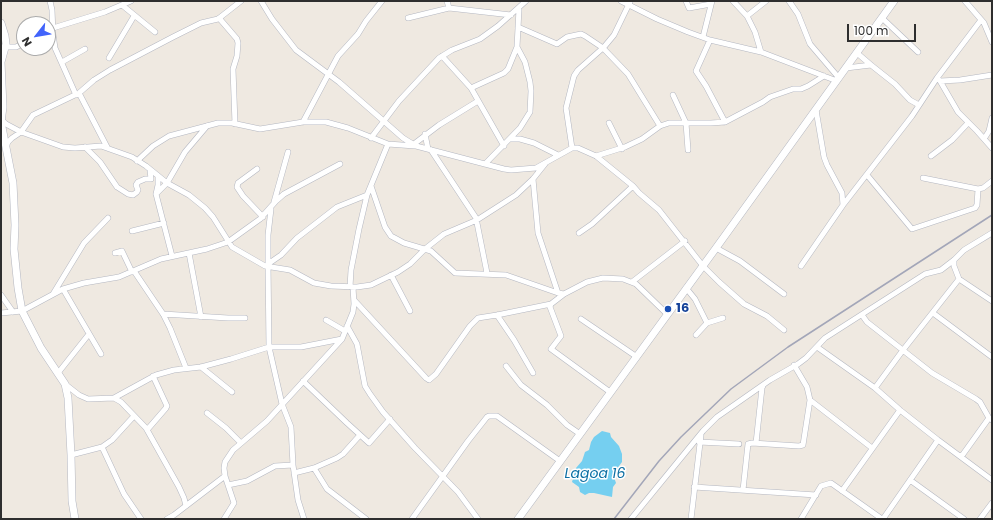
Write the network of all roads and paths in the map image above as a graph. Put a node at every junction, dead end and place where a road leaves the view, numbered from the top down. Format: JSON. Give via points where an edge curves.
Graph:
{"nodes":[{"id":1,"x":50,"y":1,"type":"edge"},
{"id":2,"x":131,"y":1,"type":"edge"},
{"id":3,"x":242,"y":1,"type":"edge"},
{"id":4,"x":261,"y":1,"type":"edge"},
{"id":5,"x":382,"y":1,"type":"edge"},
{"id":6,"x":447,"y":1,"type":"edge"},
{"id":7,"x":526,"y":1,"type":"edge"},
{"id":8,"x":621,"y":1,"type":"edge"},
{"id":9,"x":686,"y":1,"type":"edge"},
{"id":10,"x":734,"y":1,"type":"edge"},
{"id":11,"x":766,"y":1,"type":"edge"},
{"id":12,"x":789,"y":1,"type":"edge"},
{"id":13,"x":894,"y":1,"type":"edge"},
{"id":14,"x":965,"y":1,"type":"edge"},
{"id":15,"x":630,"y":2,"type":"edge"},
{"id":16,"x":712,"y":3,"type":"edge"},
{"id":17,"x":122,"y":5,"type":"junction"},
{"id":18,"x":449,"y":8,"type":"junction"},
{"id":19,"x":519,"y":9,"type":"junction"},
{"id":20,"x":511,"y":15,"type":"junction"},
{"id":21,"x":52,"y":16,"type":"edge"},
{"id":22,"x":134,"y":16,"type":"junction"},
{"id":23,"x":747,"y":16,"type":"junction"},
{"id":24,"x":219,"y":18,"type":"junction"},
{"id":25,"x":408,"y":18,"type":"dead end"},
{"id":26,"x":882,"y":18,"type":"junction"},
{"id":27,"x":981,"y":20,"type":"junction"},
{"id":28,"x":1,"y":23,"type":"edge"},
{"id":29,"x":56,"y":27,"type":"edge"},
{"id":30,"x":518,"y":27,"type":"junction"},
{"id":31,"x":155,"y":32,"type":"dead end"},
{"id":32,"x":703,"y":37,"type":"junction"},
{"id":33,"x":710,"y":40,"type":"junction"},
{"id":34,"x":992,"y":42,"type":"edge"},
{"id":35,"x":16,"y":46,"type":"edge"},
{"id":36,"x":6,"y":47,"type":"junction"},
{"id":37,"x":517,"y":47,"type":"junction"},
{"id":38,"x":85,"y":48,"type":"dead end"},
{"id":39,"x":603,"y":48,"type":"junction"},
{"id":40,"x":56,"y":50,"type":"edge"},
{"id":41,"x":761,"y":52,"type":"junction"},
{"id":42,"x":857,"y":52,"type":"junction"},
{"id":43,"x":918,"y":52,"type":"dead end"},
{"id":44,"x":442,"y":56,"type":"junction"},
{"id":45,"x":109,"y":58,"type":"dead end"},
{"id":46,"x":62,"y":62,"type":"junction"},
{"id":47,"x":871,"y":65,"type":"junction"},
{"id":48,"x":846,"y":68,"type":"junction"},
{"id":49,"x":329,"y":75,"type":"junction"},
{"id":50,"x":992,"y":75,"type":"edge"},
{"id":51,"x":824,"y":76,"type":"junction"},
{"id":52,"x":838,"y":79,"type":"junction"},
{"id":53,"x":938,"y":80,"type":"junction"},
{"id":54,"x":470,"y":88,"type":"junction"},
{"id":55,"x":78,"y":94,"type":"junction"},
{"id":56,"x":673,"y":94,"type":"dead end"},
{"id":57,"x":478,"y":101,"type":"junction"},
{"id":58,"x":920,"y":105,"type":"junction"},
{"id":59,"x":816,"y":110,"type":"junction"},
{"id":60,"x":992,"y":118,"type":"edge"},
{"id":61,"x":2,"y":120,"type":"edge"},
{"id":62,"x":303,"y":122,"type":"junction"},
{"id":63,"x":384,"y":122,"type":"junction"},
{"id":64,"x":725,"y":122,"type":"junction"},
{"id":65,"x":608,"y":123,"type":"dead end"},
{"id":66,"x":686,"y":123,"type":"junction"},
{"id":67,"x":968,"y":123,"type":"junction"},
{"id":68,"x":235,"y":124,"type":"junction"},
{"id":69,"x":207,"y":126,"type":"junction"},
{"id":70,"x":660,"y":126,"type":"junction"},
{"id":71,"x":1,"y":131,"type":"edge"},
{"id":72,"x":21,"y":132,"type":"junction"},
{"id":73,"x":425,"y":134,"type":"junction"},
{"id":74,"x":371,"y":138,"type":"junction"},
{"id":75,"x":510,"y":139,"type":"junction"},
{"id":76,"x":984,"y":139,"type":"junction"},
{"id":77,"x":388,"y":144,"type":"junction"},
{"id":78,"x":4,"y":145,"type":"edge"},
{"id":79,"x":415,"y":145,"type":"junction"},
{"id":80,"x":504,"y":146,"type":"junction"},
{"id":81,"x":85,"y":147,"type":"junction"},
{"id":82,"x":108,"y":148,"type":"junction"},
{"id":83,"x":572,"y":148,"type":"junction"},
{"id":84,"x":992,"y":148,"type":"edge"},
{"id":85,"x":429,"y":149,"type":"junction"},
{"id":86,"x":622,"y":149,"type":"junction"},
{"id":87,"x":688,"y":150,"type":"dead end"},
{"id":88,"x":288,"y":152,"type":"dead end"},
{"id":89,"x":558,"y":155,"type":"junction"},
{"id":90,"x":596,"y":156,"type":"junction"},
{"id":91,"x":931,"y":156,"type":"dead end"},
{"id":92,"x":137,"y":161,"type":"junction"},
{"id":93,"x":546,"y":162,"type":"junction"},
{"id":94,"x":340,"y":164,"type":"dead end"},
{"id":95,"x":485,"y":164,"type":"junction"},
{"id":96,"x":257,"y":169,"type":"dead end"},
{"id":97,"x":150,"y":170,"type":"junction"},
{"id":98,"x":868,"y":175,"type":"junction"},
{"id":99,"x":158,"y":177,"type":"junction"},
{"id":100,"x":922,"y":178,"type":"dead end"},
{"id":101,"x":533,"y":179,"type":"junction"},
{"id":102,"x":992,"y":181,"type":"edge"},
{"id":103,"x":167,"y":183,"type":"junction"},
{"id":104,"x":371,"y":186,"type":"junction"},
{"id":105,"x":633,"y":186,"type":"junction"},
{"id":106,"x":978,"y":189,"type":"junction"},
{"id":107,"x":156,"y":194,"type":"junction"},
{"id":108,"x":367,"y":195,"type":"junction"},
{"id":109,"x":843,"y":205,"type":"junction"},
{"id":110,"x":272,"y":206,"type":"junction"},
{"id":111,"x":263,"y":217,"type":"junction"},
{"id":112,"x":108,"y":218,"type":"dead end"},
{"id":113,"x":477,"y":220,"type":"junction"},
{"id":114,"x":164,"y":223,"type":"junction"},
{"id":115,"x":132,"y":231,"type":"dead end"},
{"id":116,"x":579,"y":233,"type":"dead end"},
{"id":117,"x":991,"y":235,"type":"edge"},
{"id":118,"x":685,"y":241,"type":"junction"},
{"id":119,"x":228,"y":242,"type":"junction"},
{"id":120,"x":716,"y":248,"type":"junction"},
{"id":121,"x":425,"y":249,"type":"junction"},
{"id":122,"x":115,"y":253,"type":"dead end"},
{"id":123,"x":189,"y":253,"type":"junction"},
{"id":124,"x":172,"y":256,"type":"junction"},
{"id":125,"x":954,"y":260,"type":"junction"},
{"id":126,"x":268,"y":265,"type":"junction"},
{"id":127,"x":703,"y":266,"type":"junction"},
{"id":128,"x":800,"y":266,"type":"dead end"},
{"id":129,"x":133,"y":272,"type":"junction"},
{"id":130,"x":487,"y":273,"type":"junction"},
{"id":131,"x":391,"y":275,"type":"junction"},
{"id":132,"x":959,"y":279,"type":"junction"},
{"id":133,"x":632,"y":282,"type":"junction"},
{"id":134,"x":352,"y":287,"type":"junction"},
{"id":135,"x":686,"y":288,"type":"junction"},
{"id":136,"x":63,"y":290,"type":"junction"},
{"id":137,"x":558,"y":293,"type":"junction"},
{"id":138,"x":53,"y":294,"type":"junction"},
{"id":139,"x":564,"y":294,"type":"junction"},
{"id":140,"x":784,"y":294,"type":"dead end"},
{"id":141,"x":1,"y":295,"type":"edge"},
{"id":142,"x":354,"y":300,"type":"junction"},
{"id":143,"x":992,"y":301,"type":"edge"},
{"id":144,"x":551,"y":304,"type":"junction"},
{"id":145,"x":22,"y":311,"type":"junction"},
{"id":146,"x":410,"y":311,"type":"dead end"},
{"id":147,"x":13,"y":312,"type":"junction"},
{"id":148,"x":1,"y":313,"type":"edge"},
{"id":149,"x":163,"y":314,"type":"junction"},
{"id":150,"x":667,"y":314,"type":"junction"},
{"id":151,"x":933,"y":314,"type":"junction"},
{"id":152,"x":862,"y":315,"type":"junction"},
{"id":153,"x":201,"y":316,"type":"junction"},
{"id":154,"x":497,"y":316,"type":"junction"},
{"id":155,"x":245,"y":318,"type":"dead end"},
{"id":156,"x":723,"y":318,"type":"dead end"},
{"id":157,"x":581,"y":319,"type":"dead end"},
{"id":158,"x":326,"y":320,"type":"dead end"},
{"id":159,"x":707,"y":323,"type":"junction"},
{"id":160,"x":346,"y":329,"type":"junction"},
{"id":161,"x":784,"y":330,"type":"dead end"},
{"id":162,"x":89,"y":334,"type":"junction"},
{"id":163,"x":696,"y":335,"type":"dead end"},
{"id":164,"x":342,"y":340,"type":"junction"},
{"id":165,"x":269,"y":347,"type":"junction"},
{"id":166,"x":817,"y":347,"type":"junction"},
{"id":167,"x":903,"y":350,"type":"junction"},
{"id":168,"x":101,"y":354,"type":"dead end"},
{"id":169,"x":636,"y":357,"type":"junction"},
{"id":170,"x":992,"y":357,"type":"edge"},
{"id":171,"x":794,"y":365,"type":"junction"},
{"id":172,"x":201,"y":366,"type":"junction"},
{"id":173,"x":506,"y":366,"type":"dead end"},
{"id":174,"x":186,"y":368,"type":"junction"},
{"id":175,"x":533,"y":373,"type":"dead end"},
{"id":176,"x":58,"y":374,"type":"junction"},
{"id":177,"x":153,"y":376,"type":"junction"},
{"id":178,"x":303,"y":381,"type":"junction"},
{"id":179,"x":65,"y":384,"type":"junction"},
{"id":180,"x":764,"y":385,"type":"junction"},
{"id":181,"x":875,"y":388,"type":"junction"},
{"id":182,"x":232,"y":392,"type":"dead end"},
{"id":183,"x":610,"y":392,"type":"junction"},
{"id":184,"x":114,"y":398,"type":"junction"},
{"id":185,"x":810,"y":400,"type":"junction"},
{"id":186,"x":282,"y":404,"type":"junction"},
{"id":187,"x":900,"y":410,"type":"junction"},
{"id":188,"x":207,"y":413,"type":"dead end"},
{"id":189,"x":134,"y":416,"type":"junction"},
{"id":190,"x":390,"y":419,"type":"junction"},
{"id":191,"x":991,"y":419,"type":"edge"},
{"id":192,"x":147,"y":430,"type":"junction"},
{"id":193,"x":580,"y":434,"type":"junction"},
{"id":194,"x":701,"y":434,"type":"junction"},
{"id":195,"x":360,"y":435,"type":"junction"},
{"id":196,"x":938,"y":440,"type":"junction"},
{"id":197,"x":699,"y":442,"type":"junction"},
{"id":198,"x":240,"y":443,"type":"junction"},
{"id":199,"x":739,"y":444,"type":"dead end"},
{"id":200,"x":756,"y":444,"type":"junction"},
{"id":201,"x":102,"y":447,"type":"junction"},
{"id":202,"x":872,"y":448,"type":"junction"},
{"id":203,"x":71,"y":455,"type":"junction"},
{"id":204,"x":961,"y":457,"type":"junction"},
{"id":205,"x":560,"y":462,"type":"junction"},
{"id":206,"x":293,"y":465,"type":"junction"},
{"id":207,"x":314,"y":468,"type":"junction"},
{"id":208,"x":294,"y":473,"type":"junction"},
{"id":209,"x":224,"y":476,"type":"junction"},
{"id":210,"x":443,"y":476,"type":"junction"},
{"id":211,"x":910,"y":480,"type":"junction"},
{"id":212,"x":992,"y":480,"type":"edge"},
{"id":213,"x":228,"y":485,"type":"junction"},
{"id":214,"x":694,"y":488,"type":"junction"},
{"id":215,"x":743,"y":490,"type":"junction"},
{"id":216,"x":842,"y":491,"type":"junction"},
{"id":217,"x":816,"y":495,"type":"junction"},
{"id":218,"x":992,"y":503,"type":"edge"},
{"id":219,"x":186,"y":506,"type":"junction"},
{"id":220,"x":171,"y":518,"type":"edge"},
{"id":221,"x":75,"y":519,"type":"edge"},
{"id":222,"x":141,"y":519,"type":"edge"},
{"id":223,"x":224,"y":519,"type":"edge"},
{"id":224,"x":304,"y":519,"type":"edge"},
{"id":225,"x":366,"y":519,"type":"edge"},
{"id":226,"x":412,"y":519,"type":"edge"},
{"id":227,"x":478,"y":519,"type":"edge"},
{"id":228,"x":518,"y":519,"type":"edge"},
{"id":229,"x":631,"y":519,"type":"edge"},
{"id":230,"x":691,"y":519,"type":"edge"},
{"id":231,"x":801,"y":519,"type":"edge"},
{"id":232,"x":882,"y":519,"type":"edge"},
{"id":233,"x":964,"y":519,"type":"edge"},
{"id":234,"x":980,"y":519,"type":"edge"}],
"edges":[{"from":1,"to":21,"type":"street"},
{"from":2,"to":17,"type":"street"},
{"from":3,"to":24,"type":"street"},
{"from":4,"to":49,"type":"street","via":[[291,45]]},
{"from":5,"to":49,"type":"street","via":[[338,56]]},
{"from":6,"to":18,"type":"street"},
{"from":7,"to":19,"type":"street"},
{"from":8,"to":15,"type":"street"},
{"from":9,"to":16,"type":"street","via":[[689,8]]},
{"from":10,"to":23,"type":"street"},
{"from":11,"to":23,"type":"street"},
{"from":12,"to":52,"type":"street","via":[[798,14],[810,44]]},
{"from":13,"to":26,"type":"street"},
{"from":14,"to":27,"type":"street"},
{"from":15,"to":32,"type":"street","via":[[658,19]]},
{"from":15,"to":39,"type":"street","via":[[614,35]]},
{"from":16,"to":32,"type":"street"},
{"from":17,"to":22,"type":"street"},
{"from":17,"to":29,"type":"street"},
{"from":18,"to":20,"type":"street"},
{"from":18,"to":25,"type":"street"},
{"from":19,"to":20,"type":"street"},
{"from":19,"to":30,"type":"street"},
{"from":20,"to":44,"type":"street","via":[[480,39]]},
{"from":22,"to":31,"type":"street"},
{"from":22,"to":45,"type":"street"},
{"from":23,"to":41,"type":"street"},
{"from":24,"to":55,"type":"street","via":[[193,26],[117,66],[94,80]]},
{"from":24,"to":68,"type":"street","via":[[238,42],[233,69]]},
{"from":26,"to":42,"type":"street"},
{"from":26,"to":43,"type":"street"},
{"from":27,"to":34,"type":"street"},
{"from":27,"to":53,"type":"street"},
{"from":28,"to":36,"type":"street"},
{"from":30,"to":37,"type":"street"},
{"from":30,"to":39,"type":"street","via":[[557,44],[567,37],[581,34]]},
{"from":32,"to":33,"type":"street"},
{"from":33,"to":41,"type":"street"},
{"from":33,"to":64,"type":"street","via":[[696,71]]},
{"from":35,"to":36,"type":"street"},
{"from":36,"to":61,"type":"street","via":[[1,62]]},
{"from":37,"to":54,"type":"street","via":[[506,71]]},
{"from":37,"to":75,"type":"street","via":[[525,62],[530,82],[530,112]]},
{"from":38,"to":46,"type":"street"},
{"from":39,"to":70,"type":"street","via":[[628,74]]},
{"from":39,"to":83,"type":"street","via":[[574,76],[566,108]]},
{"from":40,"to":46,"type":"street"},
{"from":41,"to":51,"type":"street"},
{"from":42,"to":47,"type":"street"},
{"from":42,"to":48,"type":"street"},
{"from":44,"to":54,"type":"street"},
{"from":44,"to":63,"type":"street","via":[[399,101]]},
{"from":46,"to":55,"type":"street"},
{"from":47,"to":48,"type":"street"},
{"from":47,"to":58,"type":"street","via":[[910,100]]},
{"from":48,"to":52,"type":"street"},
{"from":49,"to":62,"type":"street"},
{"from":49,"to":63,"type":"street"},
{"from":50,"to":53,"type":"street","via":[[960,80]]},
{"from":51,"to":52,"type":"street"},
{"from":51,"to":64,"type":"street","via":[[801,89],[770,97]]},
{"from":52,"to":59,"type":"street"},
{"from":53,"to":58,"type":"street"},
{"from":53,"to":67,"type":"street"},
{"from":54,"to":57,"type":"street"},
{"from":55,"to":72,"type":"street","via":[[33,115]]},
{"from":55,"to":82,"type":"street"},
{"from":56,"to":66,"type":"street"},
{"from":57,"to":73,"type":"street"},
{"from":57,"to":80,"type":"street"},
{"from":58,"to":98,"type":"street"},
{"from":59,"to":109,"type":"street","via":[[824,157],[842,193]]},
{"from":59,"to":120,"type":"street"},
{"from":60,"to":76,"type":"street"},
{"from":61,"to":71,"type":"street"},
{"from":61,"to":72,"type":"street"},
{"from":62,"to":68,"type":"street","via":[[260,129]]},
{"from":62,"to":74,"type":"street","via":[[336,124]]},
{"from":63,"to":74,"type":"street"},
{"from":63,"to":79,"type":"street"},
{"from":64,"to":66,"type":"street"},
{"from":65,"to":86,"type":"street"},
{"from":66,"to":70,"type":"street"},
{"from":66,"to":87,"type":"street"},
{"from":67,"to":76,"type":"street"},
{"from":67,"to":91,"type":"street","via":[[952,140]]},
{"from":68,"to":69,"type":"street","via":[[218,123]]},
{"from":69,"to":92,"type":"street","via":[[169,136],[156,143]]},
{"from":69,"to":103,"type":"street","via":[[185,152]]},
{"from":70,"to":86,"type":"street"},
{"from":71,"to":78,"type":"street"},
{"from":72,"to":78,"type":"street"},
{"from":72,"to":81,"type":"street","via":[[63,147]]},
{"from":73,"to":79,"type":"street"},
{"from":73,"to":85,"type":"street"},
{"from":74,"to":77,"type":"street"},
{"from":75,"to":80,"type":"street"},
{"from":75,"to":89,"type":"street","via":[[534,143]]},
{"from":76,"to":84,"type":"street"},
{"from":77,"to":79,"type":"street"},
{"from":77,"to":104,"type":"street"},
{"from":78,"to":145,"type":"street","via":[[13,182],[16,278]]},
{"from":79,"to":85,"type":"street"},
{"from":80,"to":95,"type":"street"},
{"from":81,"to":82,"type":"street"},
{"from":81,"to":97,"type":"street","via":[[100,162],[117,187],[130,195],[137,192],[138,182],[151,179]]},
{"from":82,"to":92,"type":"street"},
{"from":83,"to":89,"type":"street"},
{"from":83,"to":90,"type":"street"},
{"from":85,"to":95,"type":"street"},
{"from":85,"to":113,"type":"street"},
{"from":86,"to":90,"type":"street"},
{"from":88,"to":110,"type":"street"},
{"from":89,"to":93,"type":"street"},
{"from":90,"to":105,"type":"street"},
{"from":92,"to":97,"type":"street"},
{"from":93,"to":95,"type":"street","via":[[536,168],[511,170]]},
{"from":93,"to":101,"type":"street"},
{"from":94,"to":110,"type":"street","via":[[284,194]]},
{"from":96,"to":111,"type":"street","via":[[238,183],[237,187]]},
{"from":97,"to":99,"type":"street"},
{"from":98,"to":106,"type":"street","via":[[912,229],[975,208]]},
{"from":98,"to":109,"type":"street"},
{"from":99,"to":103,"type":"street"},
{"from":99,"to":107,"type":"street"},
{"from":100,"to":106,"type":"street"},
{"from":101,"to":113,"type":"street","via":[[516,195]]},
{"from":101,"to":137,"type":"street","via":[[538,233]]},
{"from":102,"to":106,"type":"street"},
{"from":103,"to":107,"type":"street"},
{"from":103,"to":119,"type":"street","via":[[189,195],[205,208],[214,217]]},
{"from":104,"to":108,"type":"street"},
{"from":104,"to":121,"type":"street","via":[[385,227],[391,236]]},
{"from":105,"to":116,"type":"street"},
{"from":105,"to":118,"type":"street","via":[[659,210]]},
{"from":107,"to":114,"type":"street"},
{"from":108,"to":126,"type":"street","via":[[336,207]]},
{"from":108,"to":134,"type":"street","via":[[353,263]]},
{"from":109,"to":128,"type":"street"},
{"from":110,"to":111,"type":"street"},
{"from":110,"to":126,"type":"street","via":[[268,235]]},
{"from":111,"to":119,"type":"street"},
{"from":112,"to":138,"type":"street","via":[[88,236]]},
{"from":113,"to":121,"type":"street","via":[[444,234]]},
{"from":113,"to":130,"type":"street"},
{"from":114,"to":115,"type":"street"},
{"from":114,"to":124,"type":"street"},
{"from":117,"to":125,"type":"street","via":[[964,250]]},
{"from":118,"to":127,"type":"street"},
{"from":118,"to":133,"type":"street"},
{"from":119,"to":123,"type":"street"},
{"from":119,"to":126,"type":"street","via":[[238,252]]},
{"from":120,"to":127,"type":"street"},
{"from":120,"to":140,"type":"street","via":[[740,261]]},
{"from":121,"to":130,"type":"street","via":[[435,254],[455,273]]},
{"from":121,"to":131,"type":"street","via":[[410,264]]},
{"from":122,"to":129,"type":"street","via":[[122,251]]},
{"from":123,"to":124,"type":"street"},
{"from":123,"to":153,"type":"street"},
{"from":124,"to":129,"type":"street"},
{"from":125,"to":132,"type":"street"},
{"from":125,"to":152,"type":"street","via":[[941,270],[925,274]]},
{"from":126,"to":134,"type":"street","via":[[290,270],[324,286]]},
{"from":126,"to":165,"type":"street"},
{"from":127,"to":135,"type":"street"},
{"from":127,"to":161,"type":"street","via":[[744,304],[768,316]]},
{"from":129,"to":136,"type":"street"},
{"from":129,"to":149,"type":"street"},
{"from":130,"to":137,"type":"street","via":[[506,275]]},
{"from":131,"to":134,"type":"street","via":[[371,285]]},
{"from":131,"to":146,"type":"street"},
{"from":132,"to":143,"type":"street"},
{"from":132,"to":151,"type":"street"},
{"from":133,"to":139,"type":"street","via":[[603,278],[586,282]]},
{"from":133,"to":150,"type":"street"},
{"from":134,"to":142,"type":"street"},
{"from":135,"to":150,"type":"street"},
{"from":135,"to":159,"type":"street","via":[[695,299]]},
{"from":136,"to":138,"type":"street"},
{"from":136,"to":162,"type":"street"},
{"from":137,"to":139,"type":"street"},
{"from":138,"to":145,"type":"street"},
{"from":139,"to":144,"type":"street"},
{"from":141,"to":147,"type":"street"},
{"from":142,"to":154,"type":"street","via":[[429,380],[476,320],[480,317]]},
{"from":142,"to":160,"type":"street","via":[[353,312]]},
{"from":144,"to":154,"type":"street"},
{"from":144,"to":183,"type":"street","via":[[561,336],[551,349]]},
{"from":145,"to":147,"type":"street"},
{"from":145,"to":176,"type":"street"},
{"from":147,"to":148,"type":"street"},
{"from":149,"to":153,"type":"street"},
{"from":149,"to":174,"type":"street"},
{"from":150,"to":169,"type":"street"},
{"from":151,"to":167,"type":"street"},
{"from":151,"to":170,"type":"street"},
{"from":152,"to":166,"type":"street","via":[[825,338]]},
{"from":152,"to":167,"type":"street","via":[[867,322]]},
{"from":153,"to":155,"type":"street"},
{"from":154,"to":175,"type":"street"},
{"from":156,"to":159,"type":"street"},
{"from":157,"to":169,"type":"street"},
{"from":158,"to":160,"type":"street"},
{"from":159,"to":163,"type":"street"},
{"from":160,"to":164,"type":"street"},
{"from":160,"to":190,"type":"street","via":[[359,350],[365,386],[375,403]]},
{"from":162,"to":168,"type":"street"},
{"from":162,"to":176,"type":"street"},
{"from":164,"to":165,"type":"street","via":[[301,347]]},
{"from":164,"to":178,"type":"street"},
{"from":165,"to":172,"type":"street"},
{"from":165,"to":186,"type":"street"},
{"from":166,"to":171,"type":"street"},
{"from":166,"to":181,"type":"street"},
{"from":167,"to":181,"type":"street"},
{"from":167,"to":191,"type":"street","via":[[932,373],[980,402]]},
{"from":169,"to":183,"type":"street"},
{"from":171,"to":180,"type":"street"},
{"from":171,"to":185,"type":"street","via":[[807,387]]},
{"from":172,"to":174,"type":"street"},
{"from":172,"to":182,"type":"street"},
{"from":173,"to":193,"type":"street","via":[[521,385]]},
{"from":174,"to":177,"type":"street"},
{"from":176,"to":179,"type":"street"},
{"from":177,"to":184,"type":"street"},
{"from":177,"to":192,"type":"street","via":[[166,408]]},
{"from":178,"to":186,"type":"street"},
{"from":178,"to":195,"type":"street"},
{"from":179,"to":184,"type":"street","via":[[88,399]]},
{"from":179,"to":203,"type":"street"},
{"from":180,"to":194,"type":"street","via":[[717,417]]},
{"from":180,"to":200,"type":"street"},
{"from":181,"to":187,"type":"street"},
{"from":183,"to":193,"type":"street"},
{"from":184,"to":189,"type":"street"},
{"from":185,"to":200,"type":"street","via":[[802,445]]},
{"from":185,"to":202,"type":"street"},
{"from":186,"to":198,"type":"street","via":[[267,421]]},
{"from":186,"to":206,"type":"street","via":[[291,427]]},
{"from":187,"to":196,"type":"street"},
{"from":187,"to":202,"type":"street"},
{"from":188,"to":198,"type":"street"},
{"from":189,"to":192,"type":"street"},
{"from":189,"to":201,"type":"street"},
{"from":190,"to":195,"type":"street","via":[[370,443]]},
{"from":190,"to":210,"type":"street"},
{"from":191,"to":204,"type":"street"},
{"from":192,"to":219,"type":"street","via":[[179,487]]},
{"from":193,"to":205,"type":"street"},
{"from":194,"to":197,"type":"street"},
{"from":194,"to":229,"type":"street"},
{"from":195,"to":207,"type":"street","via":[[341,456]]},
{"from":196,"to":204,"type":"street"},
{"from":196,"to":211,"type":"street"},
{"from":197,"to":199,"type":"street"},
{"from":197,"to":214,"type":"street"},
{"from":198,"to":209,"type":"street","via":[[225,462]]},
{"from":200,"to":215,"type":"street","via":[[748,444],[746,448]]},
{"from":201,"to":203,"type":"street"},
{"from":201,"to":222,"type":"street","via":[[124,494]]},
{"from":202,"to":216,"type":"street"},
{"from":203,"to":221,"type":"street"},
{"from":204,"to":212,"type":"street"},
{"from":205,"to":210,"type":"street","via":[[497,416],[491,415]]},
{"from":205,"to":228,"type":"street"},
{"from":206,"to":208,"type":"street"},
{"from":206,"to":213,"type":"street","via":[[275,466],[247,480]]},
{"from":207,"to":208,"type":"street"},
{"from":207,"to":225,"type":"street","via":[[327,489]]},
{"from":208,"to":224,"type":"street"},
{"from":209,"to":213,"type":"street"},
{"from":209,"to":219,"type":"street"},
{"from":210,"to":226,"type":"street"},
{"from":210,"to":227,"type":"street"},
{"from":211,"to":232,"type":"street"},
{"from":211,"to":233,"type":"street"},
{"from":213,"to":223,"type":"street","via":[[234,503]]},
{"from":214,"to":215,"type":"street"},
{"from":214,"to":230,"type":"street"},
{"from":215,"to":217,"type":"street"},
{"from":216,"to":217,"type":"street","via":[[830,482],[821,486]]},
{"from":216,"to":232,"type":"street"},
{"from":217,"to":231,"type":"street"},
{"from":218,"to":234,"type":"street"},
{"from":219,"to":220,"type":"street"}]}
